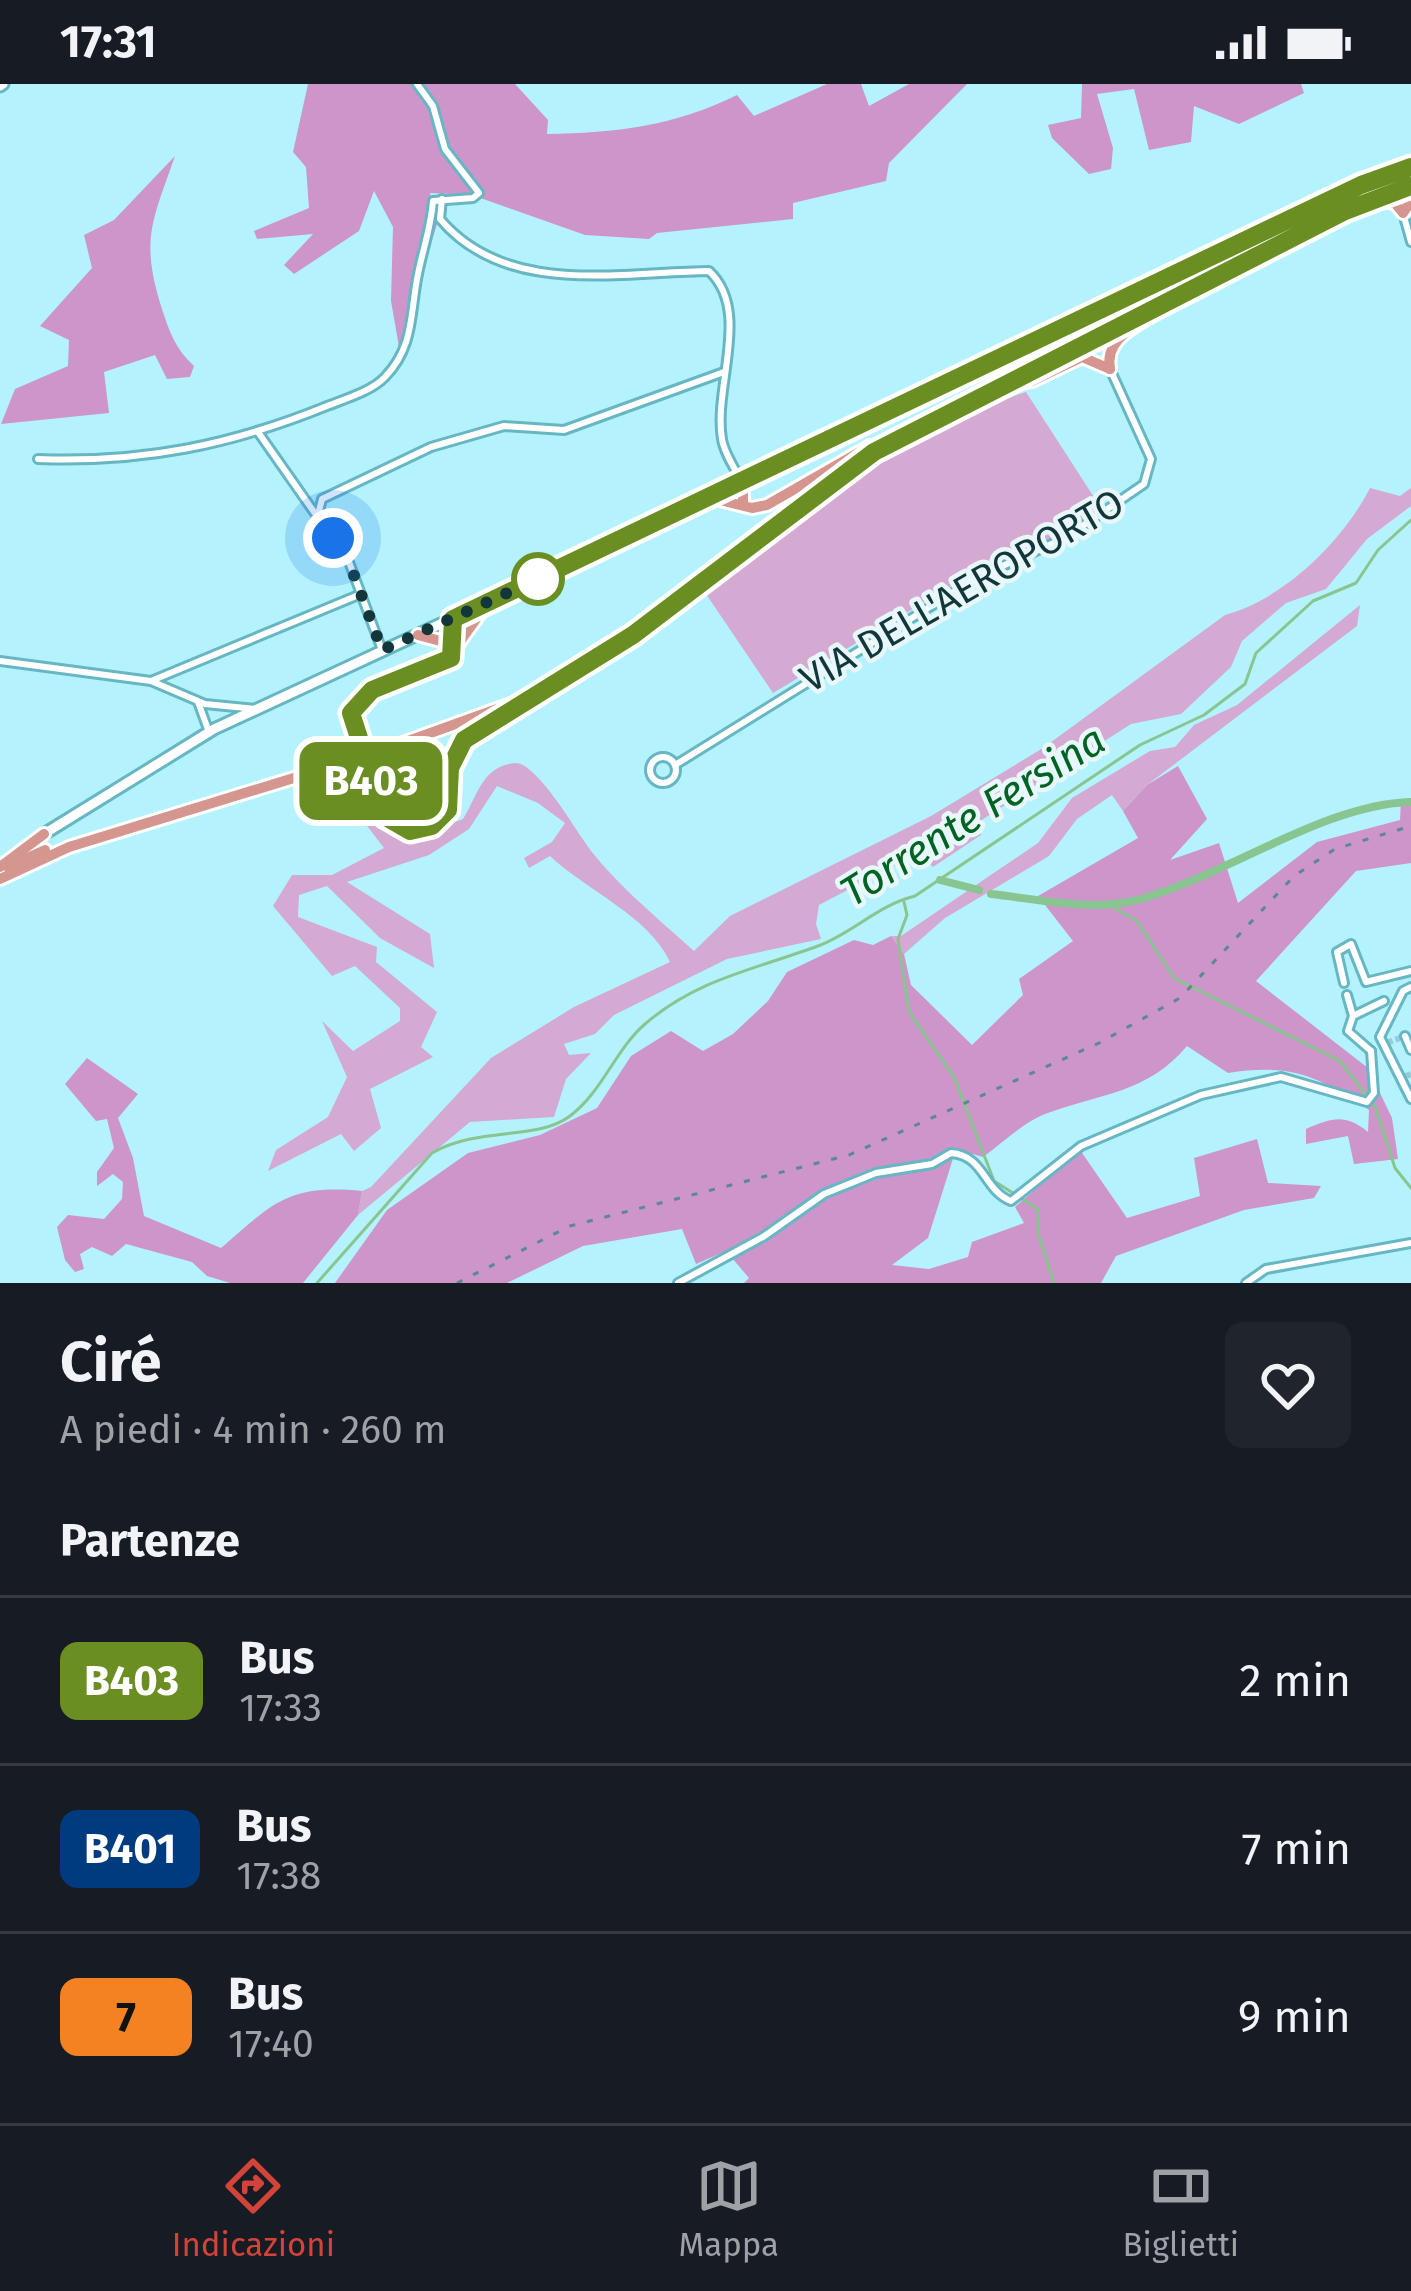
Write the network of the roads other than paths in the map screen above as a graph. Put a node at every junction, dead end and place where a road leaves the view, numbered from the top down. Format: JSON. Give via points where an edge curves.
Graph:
{"nodes":[{"id":1,"x":417,"y":84,"type":"edge"},
{"id":2,"x":1411,"y":167,"type":"edge"},
{"id":3,"x":1411,"y":184,"type":"edge"},
{"id":4,"x":442,"y":199,"type":"junction"},
{"id":5,"x":1371,"y":200,"type":"junction"},
{"id":6,"x":1411,"y":201,"type":"edge"},
{"id":7,"x":1403,"y":213,"type":"junction"},
{"id":8,"x":1411,"y":242,"type":"edge"},
{"id":9,"x":1183,"y":292,"type":"junction"},
{"id":10,"x":1110,"y":369,"type":"junction"},
{"id":11,"x":724,"y":372,"type":"junction"},
{"id":12,"x":995,"y":387,"type":"junction"},
{"id":13,"x":259,"y":432,"type":"junction"},
{"id":14,"x":870,"y":446,"type":"junction"},
{"id":15,"x":38,"y":459,"type":"dead end"},
{"id":16,"x":742,"y":483,"type":"junction"},
{"id":17,"x":712,"y":498,"type":"junction"},
{"id":18,"x":743,"y":502,"type":"junction"},
{"id":19,"x":318,"y":515,"type":"junction"},
{"id":20,"x":700,"y":583,"type":"junction"},
{"id":21,"x":361,"y":594,"type":"junction"},
{"id":22,"x":696,"y":599,"type":"dead end"},
{"id":23,"x":488,"y":602,"type":"junction"},
{"id":24,"x":453,"y":619,"type":"junction"},
{"id":25,"x":653,"y":634,"type":"dead end"},
{"id":26,"x":418,"y":635,"type":"junction"},
{"id":27,"x":633,"y":635,"type":"junction"},
{"id":28,"x":382,"y":650,"type":"junction"},
{"id":29,"x":454,"y":650,"type":"junction"},
{"id":30,"x":0,"y":661,"type":"edge"},
{"id":31,"x":151,"y":681,"type":"junction"},
{"id":32,"x":196,"y":699,"type":"junction"},
{"id":33,"x":522,"y":700,"type":"junction"},
{"id":34,"x":256,"y":709,"type":"junction"},
{"id":35,"x":209,"y":732,"type":"junction"},
{"id":36,"x":372,"y":754,"type":"junction"},
{"id":37,"x":675,"y":765,"type":"junction"},
{"id":38,"x":450,"y":779,"type":"junction"},
{"id":39,"x":44,"y":835,"type":"joint"},
{"id":40,"x":0,"y":872,"type":"edge"},
{"id":41,"x":1411,"y":971,"type":"edge"},
{"id":42,"x":1343,"y":983,"type":"dead end"},
{"id":43,"x":1407,"y":989,"type":"edge"},
{"id":44,"x":1347,"y":995,"type":"dead end"},
{"id":45,"x":1353,"y":1016,"type":"junction"},
{"id":46,"x":1405,"y":1036,"type":"dead end"},
{"id":47,"x":1385,"y":1044,"type":"junction"},
{"id":48,"x":1411,"y":1050,"type":"edge"},
{"id":49,"x":1371,"y":1051,"type":"junction"},
{"id":50,"x":1410,"y":1094,"type":"edge"},
{"id":51,"x":1411,"y":1244,"type":"edge"},
{"id":52,"x":679,"y":1283,"type":"edge"},
{"id":53,"x":1246,"y":1283,"type":"edge"}],
"edges":[{"from":1,"to":4,"type":"street","via":[[445,149],[479,190],[477,197]]},
{"from":2,"to":16,"type":"main road"},
{"from":3,"to":5,"type":"highway"},
{"from":3,"to":14,"type":"highway","via":[[1350,202]]},
{"from":4,"to":11,"type":"street","via":[[440,219],[464,247],[511,265],[575,276],[709,271],[729,306]]},
{"from":4,"to":13,"type":"street","via":[[433,201],[416,314],[382,381]]},
{"from":5,"to":7,"type":"highway","via":[[1395,203]]},
{"from":5,"to":9,"type":"highway"},
{"from":6,"to":7,"type":"highway"},
{"from":7,"to":8,"type":"street"},
{"from":9,"to":10,"type":"highway","via":[[1115,340]]},
{"from":9,"to":12,"type":"highway"},
{"from":10,"to":12,"type":"highway","via":[[1082,357],[1032,381]]},
{"from":10,"to":37,"type":"street","name":"VIA DELL'AEROPORTO","via":[[1151,459],[1144,484]]},
{"from":11,"to":16,"type":"street","via":[[722,442]]},
{"from":11,"to":19,"type":"street","via":[[564,430],[504,425],[430,447],[322,499]]},
{"from":12,"to":20,"type":"highway","via":[[842,472]]},
{"from":13,"to":15,"type":"street","via":[[203,449]]},
{"from":13,"to":19,"type":"street"},
{"from":14,"to":18,"type":"highway","via":[[766,505]]},
{"from":14,"to":40,"type":"highway","via":[[618,638],[520,696],[68,840]]},
{"from":16,"to":17,"type":"main road"},
{"from":16,"to":18,"type":"highway"},
{"from":17,"to":18,"type":"highway"},
{"from":17,"to":23,"type":"main road"},
{"from":19,"to":21,"type":"street"},
{"from":20,"to":22,"type":"highway"},
{"from":20,"to":27,"type":"highway"},
{"from":21,"to":28,"type":"street"},
{"from":21,"to":31,"type":"street"},
{"from":23,"to":24,"type":"main road"},
{"from":23,"to":29,"type":"highway"},
{"from":24,"to":26,"type":"main road"},
{"from":24,"to":29,"type":"highway"},
{"from":25,"to":27,"type":"highway"},
{"from":26,"to":28,"type":"main road"},
{"from":26,"to":29,"type":"highway","via":[[435,635]]},
{"from":27,"to":33,"type":"highway"},
{"from":28,"to":34,"type":"main road"},
{"from":29,"to":38,"type":"highway","bridge":true,"via":[[372,690],[357,702],[354,725],[384,816],[410,831],[432,826],[448,810]]},
{"from":30,"to":31,"type":"street"},
{"from":31,"to":32,"type":"street"},
{"from":32,"to":34,"type":"street"},
{"from":32,"to":35,"type":"street"},
{"from":33,"to":36,"type":"highway"},
{"from":33,"to":38,"type":"highway","via":[[464,740]]},
{"from":34,"to":35,"type":"main road"},
{"from":35,"to":39,"type":"main road"},
{"from":36,"to":38,"type":"highway","via":[[427,757]]},
{"from":36,"to":40,"type":"highway"},
{"from":37,"to":37,"type":"street","via":[[660,757],[650,775],[668,782]]},
{"from":39,"to":40,"type":"highway"},
{"from":41,"to":42,"type":"street","via":[[1366,982],[1351,944],[1337,952]]},
{"from":43,"to":45,"type":"street"},
{"from":43,"to":47,"type":"street","via":[[1380,1037]]},
{"from":44,"to":45,"type":"street"},
{"from":45,"to":49,"type":"street","via":[[1348,1030]]},
{"from":46,"to":48,"type":"street"},
{"from":47,"to":49,"type":"street"},
{"from":47,"to":50,"type":"street"},
{"from":49,"to":52,"type":"street","via":[[1374,1093],[1367,1102],[1281,1076],[1201,1095],[1082,1146],[1011,1201],[980,1166],[951,1153],[824,1194]]},
{"from":51,"to":53,"type":"street","via":[[1266,1269]]}]}
